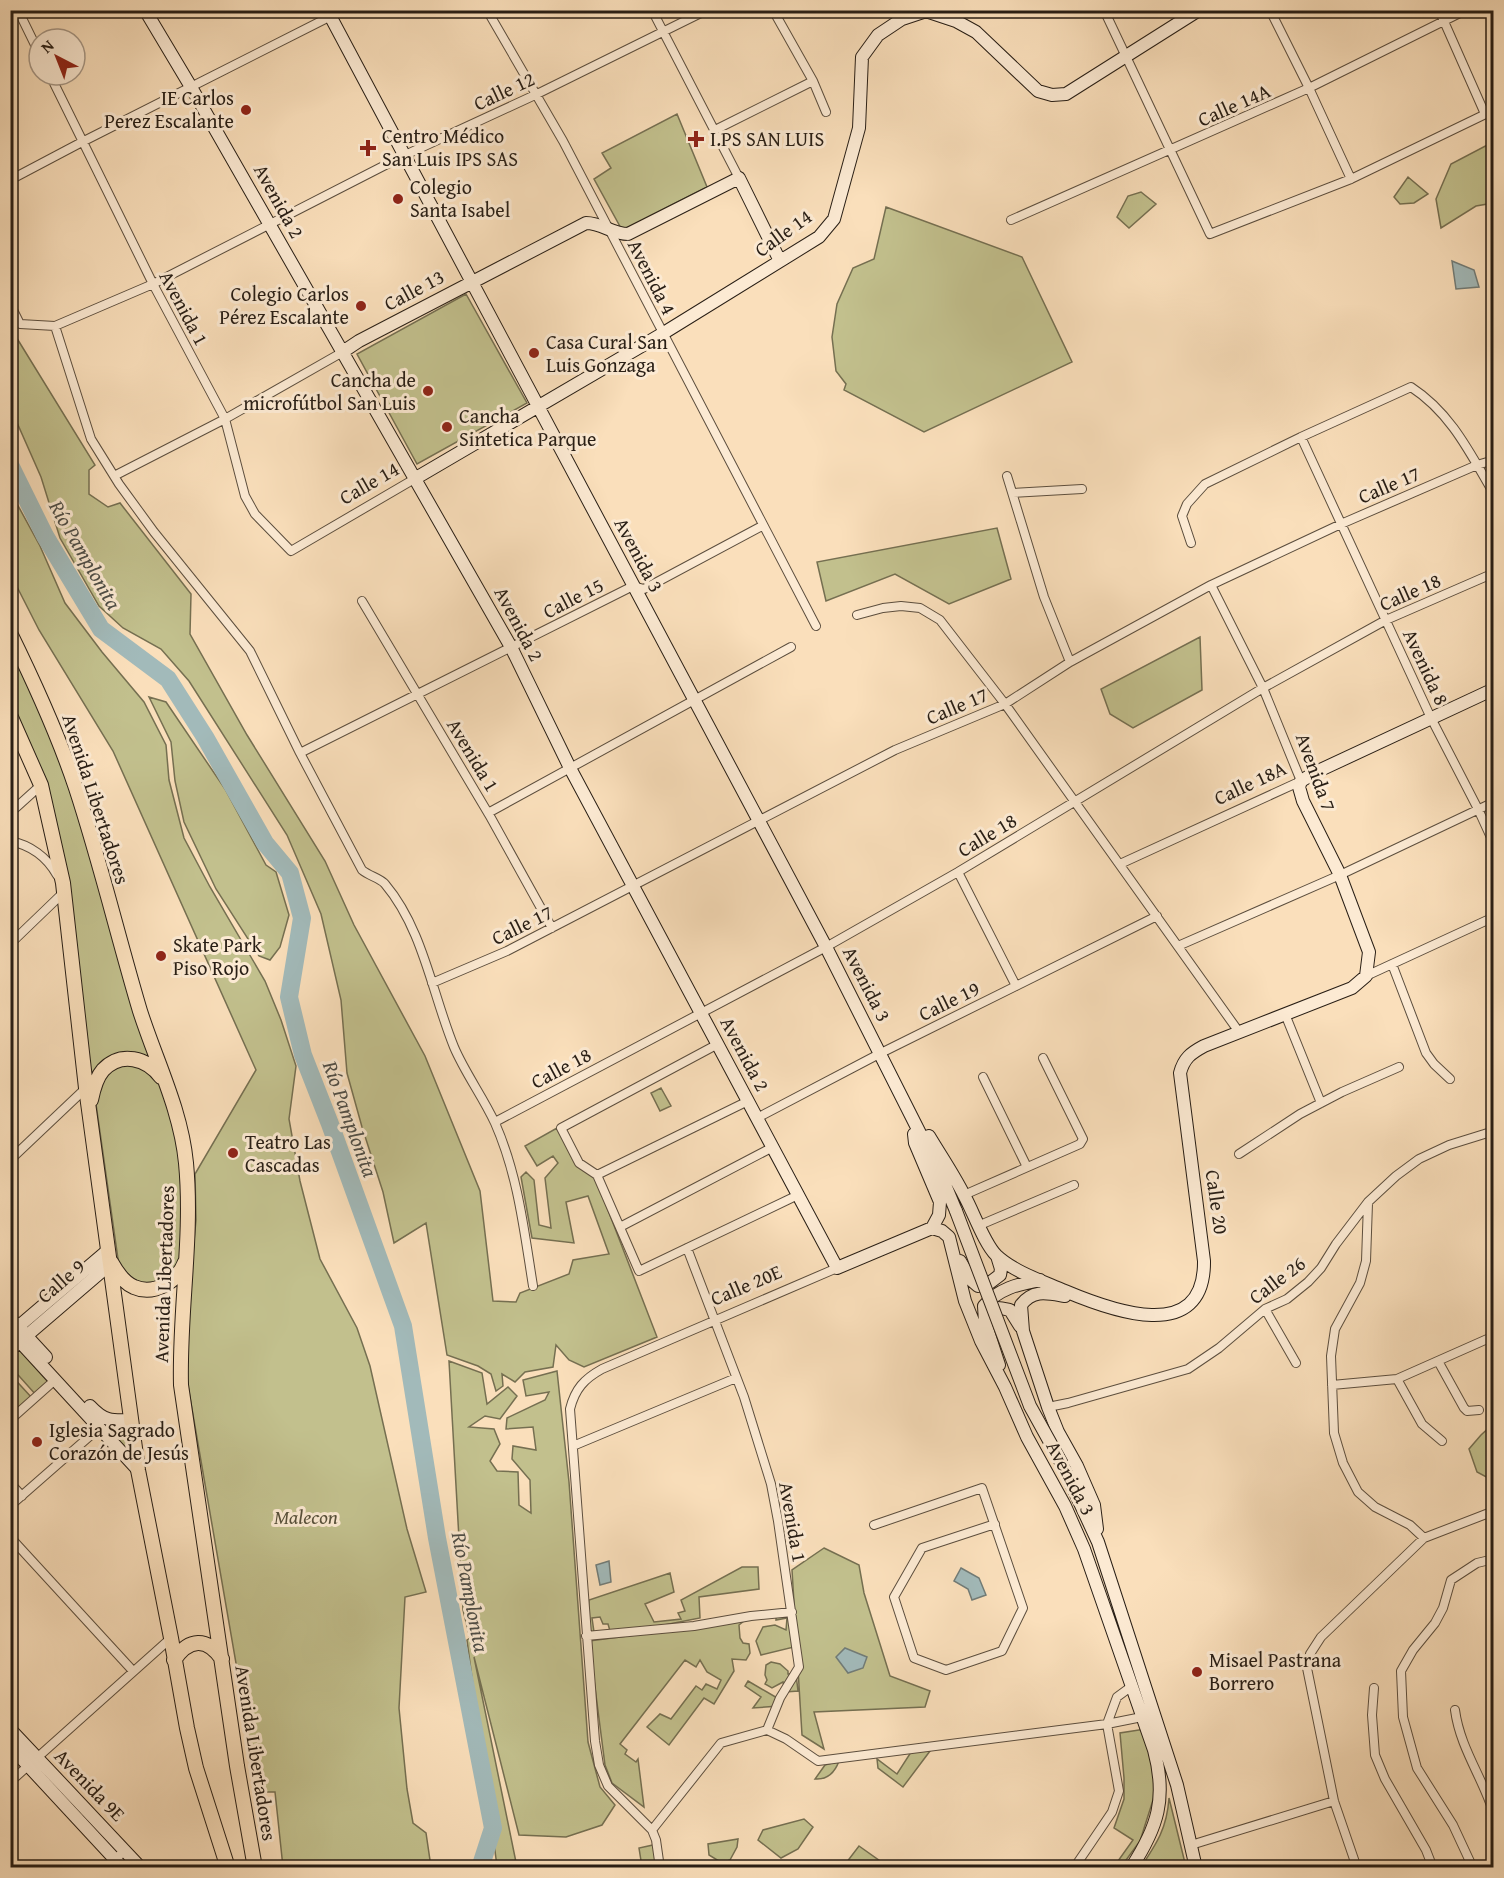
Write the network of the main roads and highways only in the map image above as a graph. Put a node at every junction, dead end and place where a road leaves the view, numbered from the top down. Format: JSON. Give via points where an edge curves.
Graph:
{"nodes":[{"id":1,"x":145,"y":10,"type":"edge"},
{"id":2,"x":1199,"y":10,"type":"edge"},
{"id":3,"x":329,"y":14,"type":"edge"},
{"id":4,"x":780,"y":261,"type":"junction"},
{"id":5,"x":471,"y":282,"type":"junction"},
{"id":6,"x":341,"y":353,"type":"junction"},
{"id":7,"x":538,"y":407,"type":"junction"},
{"id":8,"x":416,"y":478,"type":"junction"},
{"id":9,"x":10,"y":633,"type":"edge"},
{"id":10,"x":1494,"y":688,"type":"edge"},
{"id":11,"x":10,"y":715,"type":"edge"},
{"id":12,"x":1301,"y":781,"type":"joint"},
{"id":13,"x":1366,"y":976,"type":"joint"},
{"id":14,"x":165,"y":1083,"type":"junction"},
{"id":15,"x":905,"y":1104,"type":"junction"},
{"id":16,"x":88,"y":1110,"type":"junction"},
{"id":17,"x":912,"y":1120,"type":"junction"},
{"id":18,"x":932,"y":1228,"type":"junction"},
{"id":19,"x":187,"y":1252,"type":"junction"},
{"id":20,"x":954,"y":1252,"type":"junction"},
{"id":21,"x":997,"y":1256,"type":"junction"},
{"id":22,"x":108,"y":1257,"type":"junction"},
{"id":23,"x":837,"y":1268,"type":"joint"},
{"id":24,"x":1040,"y":1280,"type":"junction"},
{"id":25,"x":1073,"y":1294,"type":"junction"},
{"id":26,"x":985,"y":1322,"type":"junction"},
{"id":27,"x":1023,"y":1331,"type":"junction"},
{"id":28,"x":15,"y":1333,"type":"edge"},
{"id":29,"x":1005,"y":1387,"type":"junction"},
{"id":30,"x":131,"y":1420,"type":"junction"},
{"id":31,"x":138,"y":1470,"type":"junction"},
{"id":32,"x":1098,"y":1542,"type":"junction"},
{"id":33,"x":222,"y":1659,"type":"junction"},
{"id":34,"x":174,"y":1660,"type":"junction"},
{"id":35,"x":10,"y":1729,"type":"edge"},
{"id":36,"x":10,"y":1746,"type":"edge"},
{"id":37,"x":32,"y":1762,"type":"junction"},
{"id":38,"x":115,"y":1865,"type":"edge"},
{"id":39,"x":141,"y":1868,"type":"edge"},
{"id":40,"x":228,"y":1868,"type":"edge"},
{"id":41,"x":255,"y":1868,"type":"edge"},
{"id":42,"x":1131,"y":1868,"type":"edge"},
{"id":43,"x":1196,"y":1868,"type":"edge"}],
"edges":[{"from":1,"to":6,"type":"main road","name":"Avenida 2"},
{"from":2,"to":4,"type":"main road","name":"Calle 14","via":[[1066,94],[1052,96],[1038,92],[976,32],[956,21],[926,11],[902,19],[878,35],[862,57],[859,128],[834,219],[819,237]]},
{"from":3,"to":5,"type":"main road","name":"Avenida 3"},
{"from":4,"to":5,"type":"main road","name":"Calle 13","via":[[739,178],[628,234],[586,223]]},
{"from":4,"to":7,"type":"main road","name":"Calle 14"},
{"from":5,"to":6,"type":"main road","name":"Calle 13"},
{"from":5,"to":7,"type":"main road","name":"Avenida 3"},
{"from":6,"to":8,"type":"main road","name":"Avenida 2"},
{"from":7,"to":8,"type":"main road","name":"Calle 14"},
{"from":7,"to":15,"type":"main road","name":"Avenida 3","via":[[826,947]]},
{"from":8,"to":23,"type":"main road","name":"Avenida 2","via":[[511,647],[570,768]]},
{"from":9,"to":14,"type":"main road","name":"Avenida Libertadores","via":[[51,719],[76,788]]},
{"from":10,"to":12,"type":"main road","name":"Calle 18A"},
{"from":11,"to":16,"type":"main road","name":"Avenida Libertadores","via":[[41,785],[63,888]]},
{"from":12,"to":13,"type":"main road","name":"Avenida 7","via":[[1303,801],[1340,875],[1369,952]]},
{"from":13,"to":25,"type":"main road","name":"Calle 20","via":[[1352,988],[1189,1054],[1182,1063],[1179,1073],[1204,1250],[1198,1293],[1187,1305],[1151,1316]]},
{"from":14,"to":16,"type":"main road","via":[[146,1062],[123,1059],[103,1070]]},
{"from":14,"to":19,"type":"main road","name":"Avenida Libertadores","via":[[180,1124],[186,1163]]},
{"from":15,"to":17,"type":"main road","name":"Avenida 3"},
{"from":15,"to":21,"type":"main road","name":"Calle 20","via":[[926,1131]]},
{"from":16,"to":22,"type":"main road","name":"Avenida Libertadores"},
{"from":17,"to":18,"type":"main road","name":"Avenida 3","via":[[915,1143],[939,1202],[939,1215]]},
{"from":17,"to":32,"type":"main road","name":"Avenida 3","bridge":true,"via":[[956,1211],[1030,1406]]},
{"from":18,"to":20,"type":"main road","name":"Avenida 3","via":[[949,1237]]},
{"from":18,"to":23,"type":"main road","name":"Calle 20E"},
{"from":19,"to":22,"type":"main road","via":[[177,1276],[151,1289],[128,1283]]},
{"from":19,"to":33,"type":"main road","name":"Avenida Libertadores","via":[[181,1386]]},
{"from":20,"to":21,"type":"main road","via":[[978,1286],[1000,1275]]},
{"from":20,"to":29,"type":"main road","name":"Avenida 3","via":[[965,1301]]},
{"from":21,"to":24,"type":"main road","name":"Calle 20"},
{"from":22,"to":28,"type":"main road","name":"Calle 9"},
{"from":22,"to":30,"type":"main road","name":"Avenida Libertadores"},
{"from":24,"to":25,"type":"main road","name":"Calle 20"},
{"from":24,"to":26,"type":"main road","via":[[1015,1285],[996,1295],[984,1306]]},
{"from":25,"to":27,"type":"main road","via":[[1037,1293],[1027,1298],[1021,1305]]},
{"from":26,"to":27,"type":"main road","via":[[991,1309],[1003,1308],[1010,1310]]},
{"from":26,"to":29,"type":"main road"},
{"from":27,"to":32,"type":"main road","via":[[1058,1432],[1094,1505]]},
{"from":28,"to":30,"type":"main road","via":[[101,1418]]},
{"from":28,"to":31,"type":"main road"},
{"from":29,"to":42,"type":"main road","name":"Avenida 3","via":[[1079,1535],[1156,1761],[1159,1794],[1155,1826]]},
{"from":30,"to":31,"type":"main road","name":"Avenida Libertadores"},
{"from":31,"to":34,"type":"main road","name":"Avenida Libertadores"},
{"from":32,"to":43,"type":"main road","name":"Avenida 3","via":[[1177,1785]]},
{"from":33,"to":34,"type":"main road","via":[[215,1649],[193,1643]]},
{"from":33,"to":41,"type":"main road","name":"Avenida Libertadores"},
{"from":34,"to":40,"type":"main road","name":"Avenida Libertadores","via":[[196,1768]]},
{"from":35,"to":37,"type":"main road","name":"Avenida 9E"},
{"from":36,"to":37,"type":"main road","name":"Avenida 9E"},
{"from":37,"to":38,"type":"main road","name":"Avenida 9E"},
{"from":37,"to":39,"type":"main road","name":"Avenida 9E"}]}
